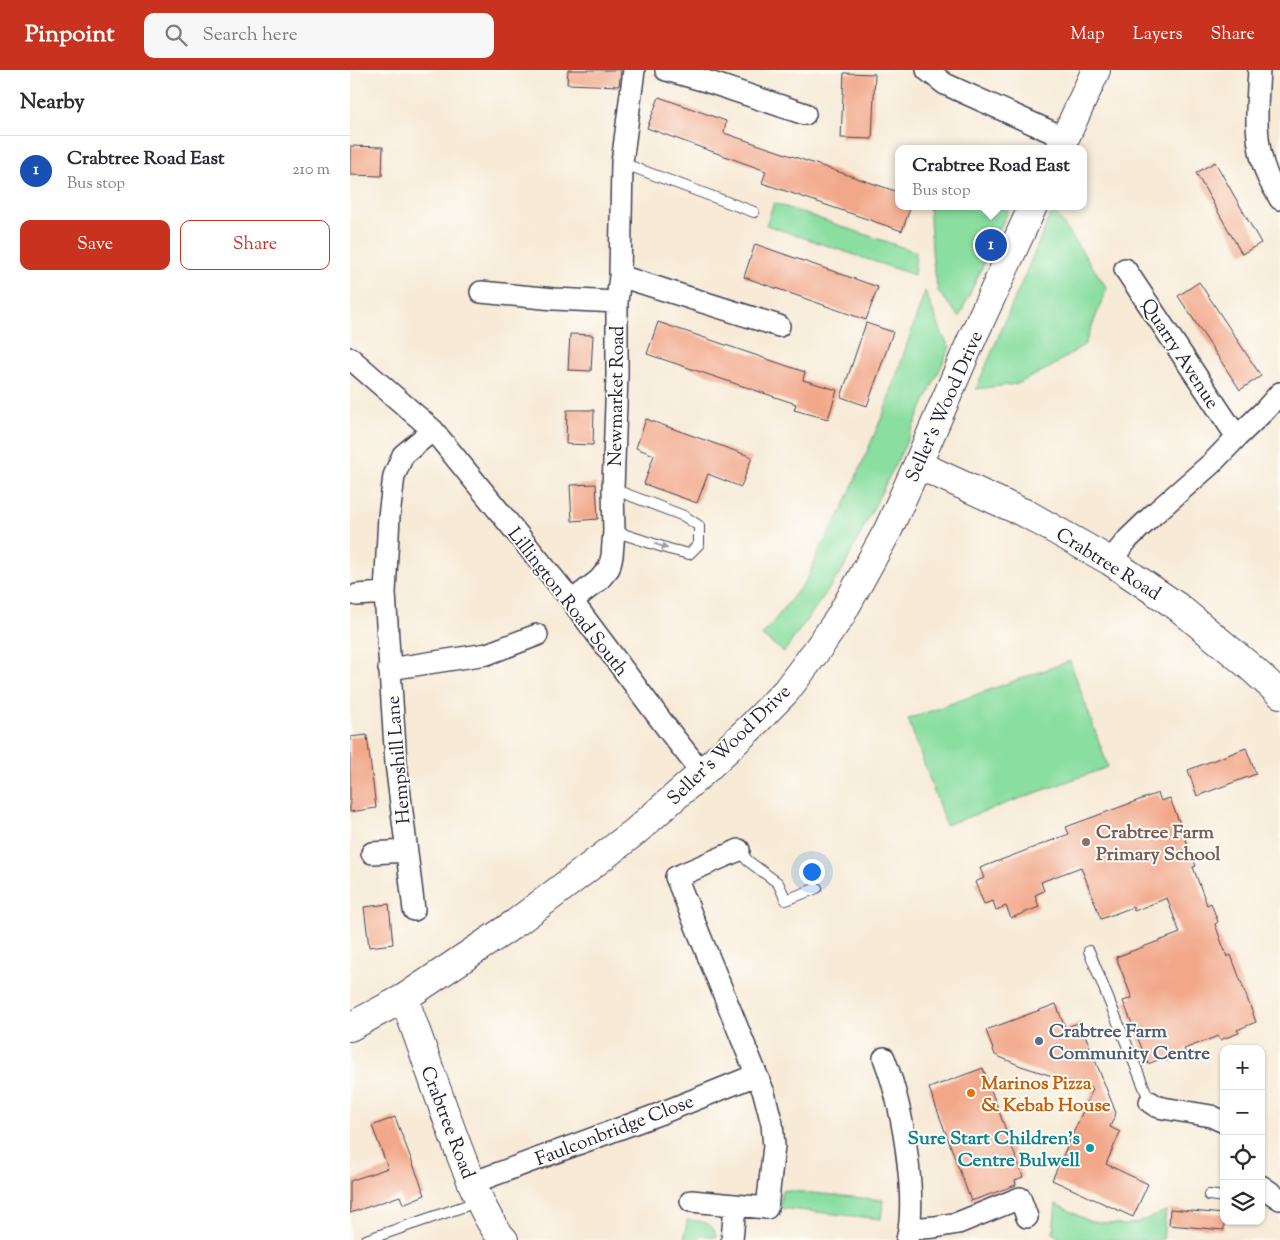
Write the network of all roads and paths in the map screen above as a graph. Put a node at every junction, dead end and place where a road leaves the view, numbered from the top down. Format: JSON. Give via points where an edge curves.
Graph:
{"nodes":[{"id":1,"x":634,"y":70,"type":"edge"},
{"id":2,"x":666,"y":70,"type":"edge"},
{"id":3,"x":927,"y":70,"type":"edge"},
{"id":4,"x":1096,"y":70,"type":"edge"},
{"id":5,"x":1259,"y":70,"type":"edge"},
{"id":6,"x":720,"y":78,"type":"edge"},
{"id":7,"x":805,"y":114,"type":"dead end"},
{"id":8,"x":1063,"y":143,"type":"edge"},
{"id":9,"x":622,"y":164,"type":"junction"},
{"id":10,"x":1280,"y":199,"type":"edge"},
{"id":11,"x":1032,"y":210,"type":"edge"},
{"id":12,"x":754,"y":212,"type":"dead end"},
{"id":13,"x":1125,"y":269,"type":"dead end"},
{"id":14,"x":620,"y":276,"type":"junction"},
{"id":15,"x":481,"y":292,"type":"dead end"},
{"id":16,"x":617,"y":302,"type":"junction"},
{"id":17,"x":779,"y":326,"type":"dead end"},
{"id":18,"x":350,"y":358,"type":"edge"},
{"id":19,"x":1278,"y":402,"type":"edge"},
{"id":20,"x":434,"y":430,"type":"junction"},
{"id":21,"x":1237,"y":437,"type":"junction"},
{"id":22,"x":917,"y":466,"type":"junction"},
{"id":23,"x":613,"y":490,"type":"junction"},
{"id":24,"x":614,"y":530,"type":"junction"},
{"id":25,"x":1110,"y":561,"type":"junction"},
{"id":26,"x":385,"y":593,"type":"junction"},
{"id":27,"x":357,"y":595,"type":"dead end"},
{"id":28,"x":572,"y":601,"type":"junction"},
{"id":29,"x":537,"y":635,"type":"dead end"},
{"id":30,"x":389,"y":669,"type":"junction"},
{"id":31,"x":1280,"y":694,"type":"edge"},
{"id":32,"x":702,"y":773,"type":"junction"},
{"id":33,"x":739,"y":850,"type":"joint"},
{"id":34,"x":406,"y":851,"type":"junction"},
{"id":35,"x":372,"y":853,"type":"dead end"},
{"id":36,"x":817,"y":888,"type":"dead end"},
{"id":37,"x":414,"y":910,"type":"dead end"},
{"id":38,"x":1089,"y":951,"type":"dead end"},
{"id":39,"x":404,"y":998,"type":"junction"},
{"id":40,"x":350,"y":1027,"type":"edge"},
{"id":41,"x":884,"y":1058,"type":"dead end"},
{"id":42,"x":756,"y":1075,"type":"junction"},
{"id":43,"x":1150,"y":1102,"type":"joint"},
{"id":44,"x":1220,"y":1120,"type":"edge"},
{"id":45,"x":1265,"y":1189,"type":"edge"},
{"id":46,"x":476,"y":1191,"type":"junction"},
{"id":47,"x":1209,"y":1195,"type":"dead end"},
{"id":48,"x":1220,"y":1196,"type":"edge"},
{"id":49,"x":1280,"y":1199,"type":"edge"},
{"id":50,"x":690,"y":1202,"type":"dead end"},
{"id":51,"x":735,"y":1206,"type":"junction"},
{"id":52,"x":1027,"y":1217,"type":"dead end"},
{"id":53,"x":909,"y":1234,"type":"edge"},
{"id":54,"x":366,"y":1240,"type":"edge"},
{"id":55,"x":504,"y":1240,"type":"edge"},
{"id":56,"x":732,"y":1240,"type":"edge"}],
"edges":[{"from":1,"to":9,"type":"street","name":"Newmarket Road"},
{"from":2,"to":6,"type":"street"},
{"from":3,"to":8,"type":"street","via":[[945,84]]},
{"from":4,"to":8,"type":"street"},
{"from":5,"to":10,"type":"street","via":[[1258,142],[1267,175]]},
{"from":6,"to":7,"type":"street"},
{"from":9,"to":12,"type":"lane"},
{"from":9,"to":14,"type":"street","name":"Newmarket Road"},
{"from":11,"to":22,"type":"street","name":"Seller's Wood Drive"},
{"from":13,"to":21,"type":"street","name":"Quarry Avenue"},
{"from":14,"to":16,"type":"street","name":"Newmarket Road"},
{"from":14,"to":17,"type":"street"},
{"from":15,"to":16,"type":"street","name":"Newmarket Road"},
{"from":16,"to":23,"type":"street","name":"Newmarket Road"},
{"from":18,"to":20,"type":"street","name":"Lillington Road South"},
{"from":19,"to":21,"type":"street"},
{"from":20,"to":26,"type":"street","name":"Hempshill Lane","via":[[403,455],[394,476]]},
{"from":20,"to":28,"type":"street","name":"Lillington Road South"},
{"from":21,"to":25,"type":"street","via":[[1128,539]]},
{"from":22,"to":25,"type":"street","name":"Crabtree Road","via":[[1027,514]]},
{"from":22,"to":32,"type":"street","name":"Seller's Wood Drive","via":[[888,530],[823,642],[786,690]]},
{"from":23,"to":24,"type":"street","name":"Newmarket Road"},
{"from":24,"to":23,"type":"lane","name":"Newmarket Road","one_way":true,"via":[[689,554],[700,544],[699,526],[684,516]]},
{"from":24,"to":28,"type":"street","name":"Newmarket Road","via":[[609,568]]},
{"from":25,"to":31,"type":"street","name":"Crabtree Road","via":[[1178,607]]},
{"from":26,"to":27,"type":"street"},
{"from":26,"to":30,"type":"street","name":"Hempshill Lane"},
{"from":28,"to":32,"type":"street","name":"Lillington Road South"},
{"from":29,"to":30,"type":"street","name":"Hempshill Lane","via":[[487,654]]},
{"from":30,"to":34,"type":"street","name":"Hempshill Lane"},
{"from":32,"to":39,"type":"street","name":"Seller's Wood Drive","via":[[636,831],[533,910]]},
{"from":33,"to":36,"type":"lane","via":[[748,861],[778,883],[786,900]]},
{"from":33,"to":42,"type":"street","via":[[676,877]]},
{"from":34,"to":35,"type":"street","name":"Hempshill Lane"},
{"from":34,"to":37,"type":"street","name":"Hempshill Lane"},
{"from":38,"to":43,"type":"lane"},
{"from":39,"to":40,"type":"street","name":"Seller's Wood Drive"},
{"from":39,"to":46,"type":"street","name":"Crabtree Road"},
{"from":41,"to":53,"type":"street","via":[[905,1133],[910,1179]]},
{"from":42,"to":46,"type":"street","name":"Faulconbridge Close"},
{"from":42,"to":51,"type":"street","via":[[772,1124],[774,1146],[767,1208]]},
{"from":43,"to":44,"type":"street","via":[[1163,1108]]},
{"from":45,"to":49,"type":"street"},
{"from":46,"to":54,"type":"lane","via":[[466,1206]]},
{"from":46,"to":55,"type":"street","name":"Crabtree Road"},
{"from":47,"to":48,"type":"lane"},
{"from":50,"to":51,"type":"street"},
{"from":51,"to":56,"type":"street"},
{"from":52,"to":53,"type":"street","via":[[1020,1198],[958,1223]]}]}
